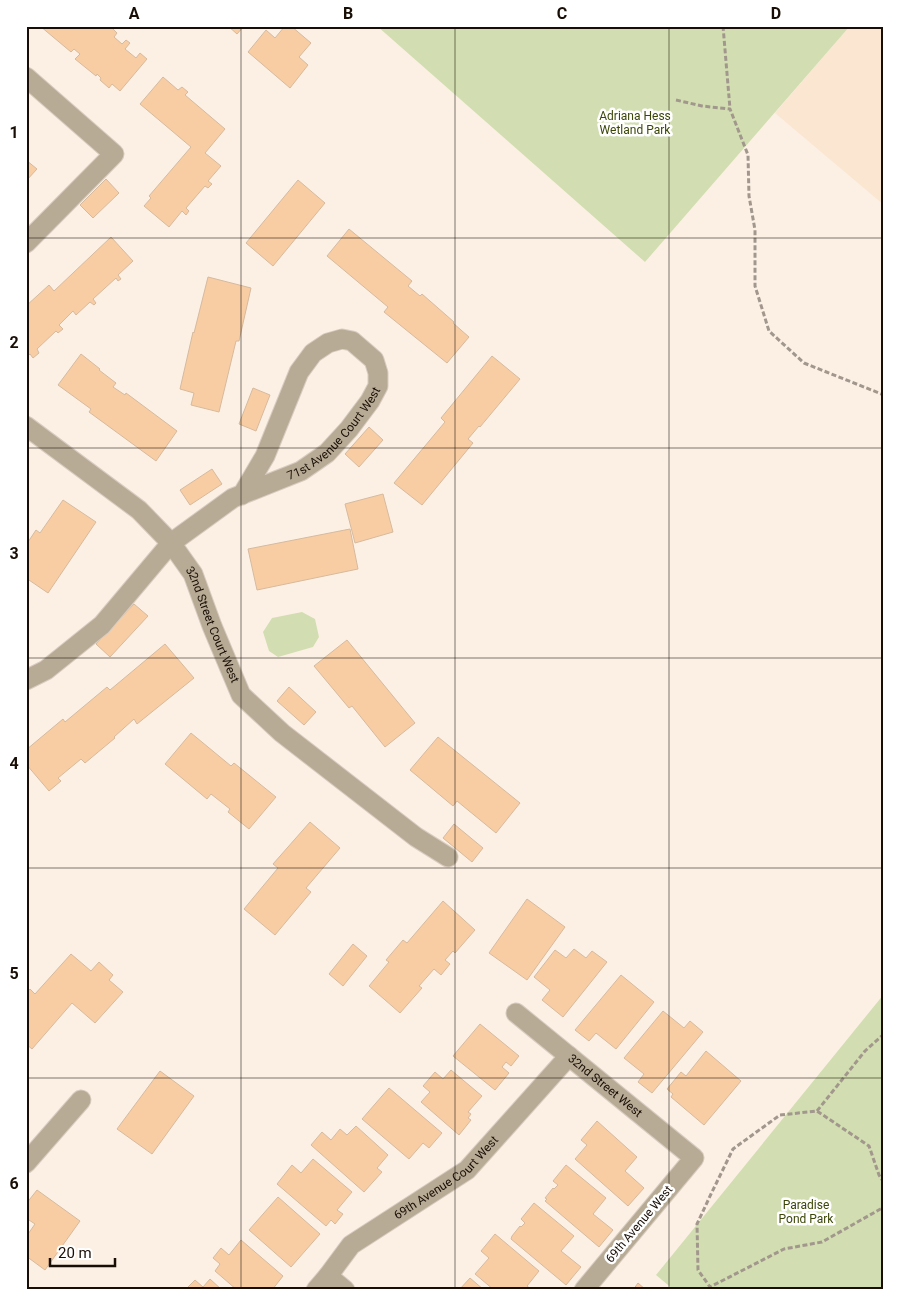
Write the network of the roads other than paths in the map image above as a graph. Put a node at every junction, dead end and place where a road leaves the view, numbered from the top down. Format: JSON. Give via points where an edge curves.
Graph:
{"nodes":[{"id":1,"x":26,"y":77,"type":"edge"},
{"id":2,"x":26,"y":244,"type":"edge"},
{"id":3,"x":26,"y":426,"type":"edge"},
{"id":4,"x":242,"y":495,"type":"junction"},
{"id":5,"x":171,"y":543,"type":"junction"},
{"id":6,"x":26,"y":680,"type":"edge"},
{"id":7,"x":448,"y":858,"type":"dead end"},
{"id":8,"x":516,"y":1013,"type":"dead end"},
{"id":9,"x":569,"y":1056,"type":"junction"},
{"id":10,"x":81,"y":1100,"type":"dead end"},
{"id":11,"x":694,"y":1158,"type":"joint"},
{"id":12,"x":26,"y":1163,"type":"edge"},
{"id":13,"x":328,"y":1276,"type":"junction"},
{"id":14,"x":316,"y":1290,"type":"edge"},
{"id":15,"x":345,"y":1290,"type":"edge"},
{"id":16,"x":584,"y":1290,"type":"edge"}],
"edges":[{"from":1,"to":2,"type":"street","via":[[114,154]]},
{"from":3,"to":5,"type":"street","name":"32nd Street Court West","via":[[139,510]]},
{"from":4,"to":4,"type":"street","name":"71st Avenue Court West","via":[[302,471],[327,453],[370,400],[378,386],[376,366],[374,360],[352,341],[342,339],[313,352],[299,372],[265,456]]},
{"from":4,"to":5,"type":"street","name":"71st Avenue Court West","via":[[233,498]]},
{"from":5,"to":6,"type":"street","name":"71st Avenue Court West","via":[[102,624],[46,670]]},
{"from":5,"to":7,"type":"street","name":"32nd Street Court West","via":[[193,574],[241,695],[384,813]]},
{"from":8,"to":9,"type":"street","name":"32nd Street West"},
{"from":9,"to":11,"type":"street","name":"32nd Street West"},
{"from":9,"to":13,"type":"street","name":"69th Avenue Court West","via":[[467,1170],[351,1246]]},
{"from":10,"to":12,"type":"street"},
{"from":11,"to":16,"type":"street","name":"69th Avenue West"},
{"from":13,"to":14,"type":"street","name":"69th Avenue Court West"},
{"from":13,"to":15,"type":"street"}]}
